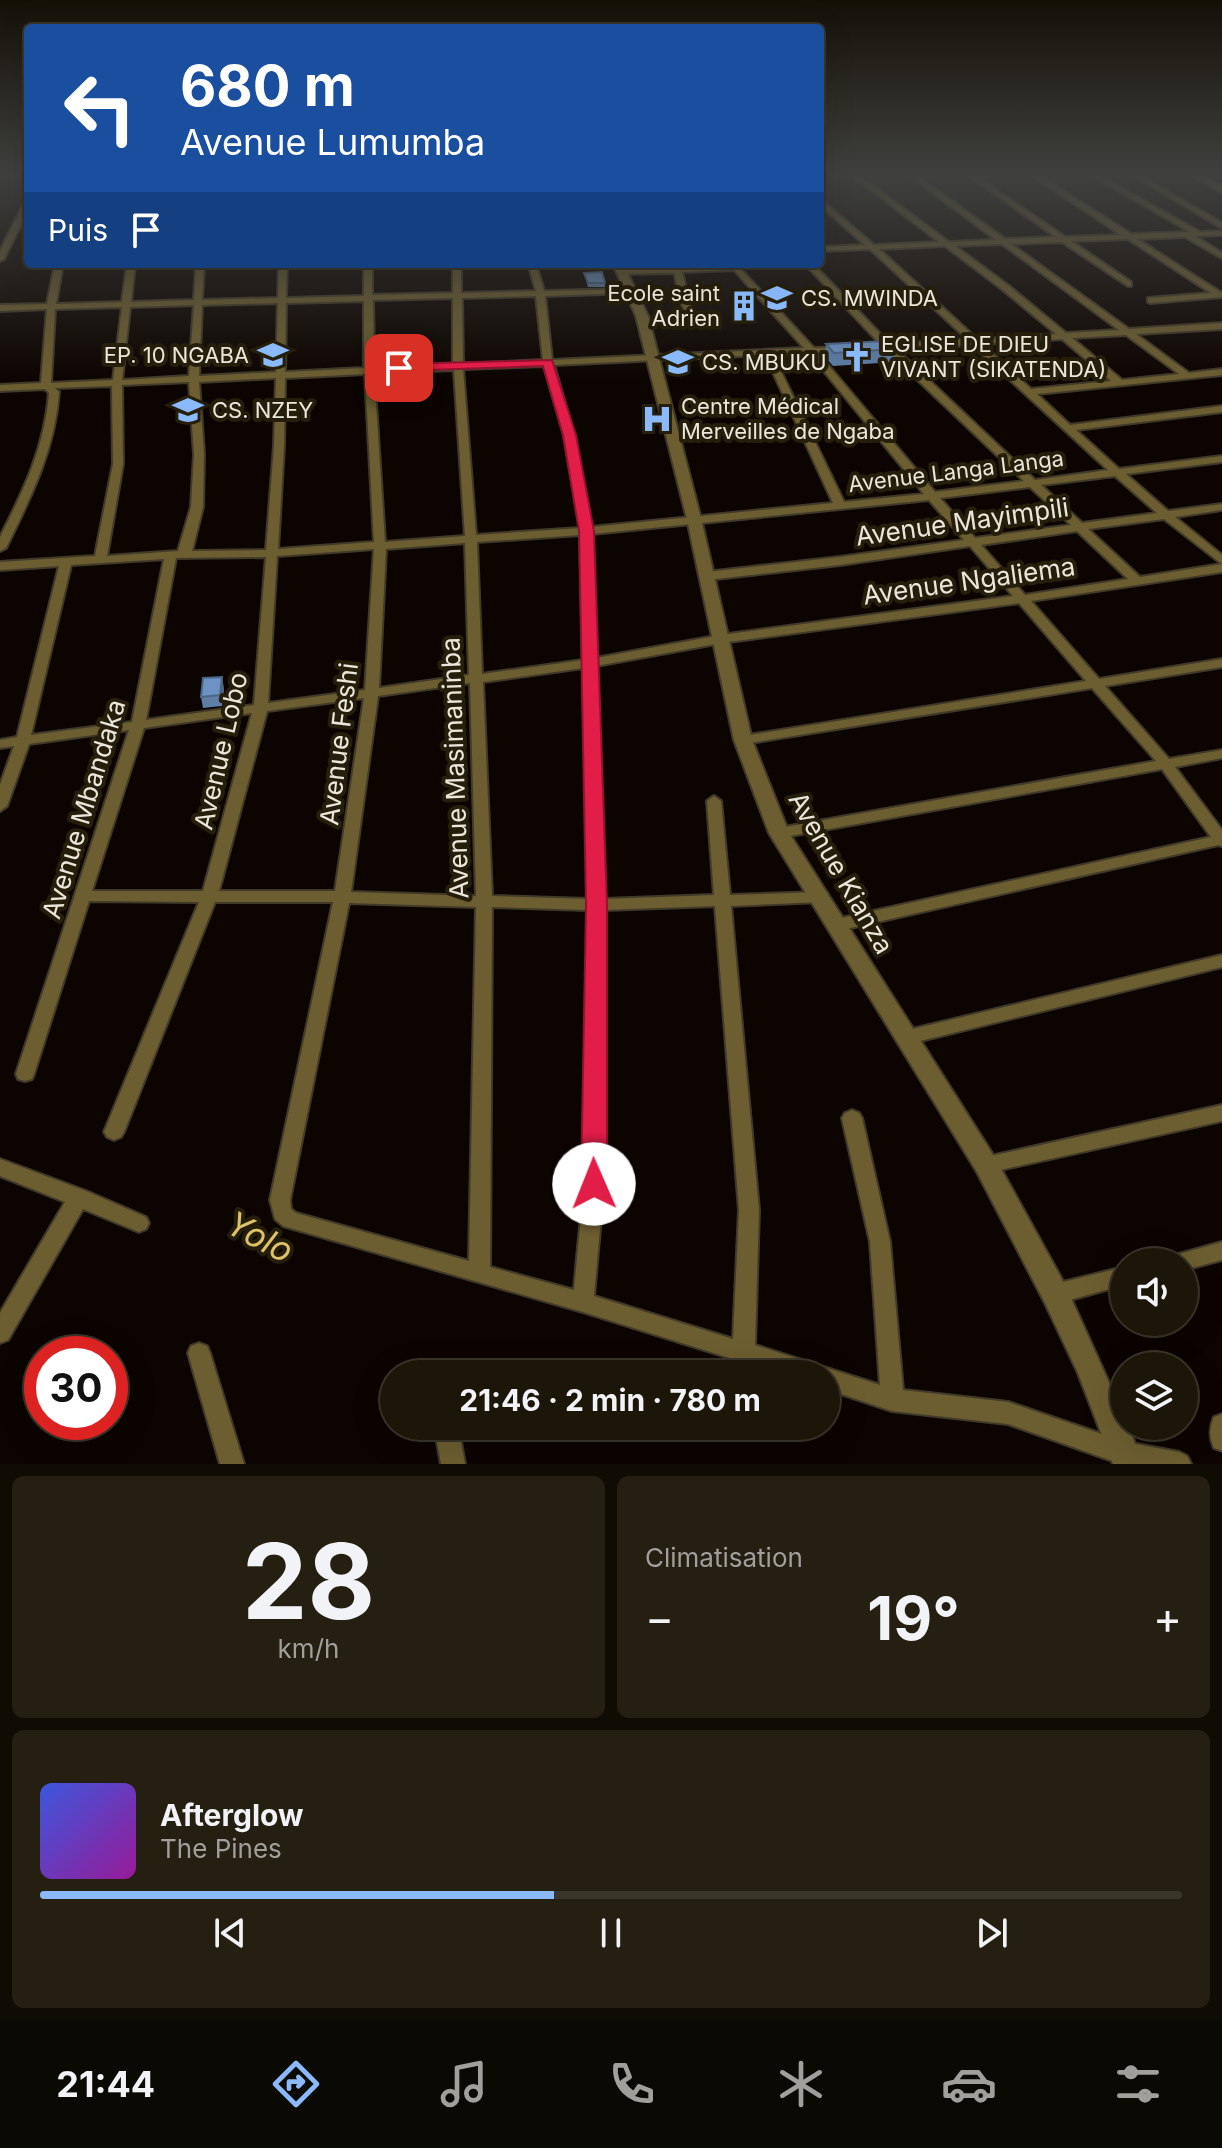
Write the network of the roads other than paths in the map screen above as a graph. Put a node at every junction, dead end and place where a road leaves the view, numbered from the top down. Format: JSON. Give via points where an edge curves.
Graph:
{"nodes":[{"id":1,"x":869,"y":244,"type":"edge"},
{"id":2,"x":941,"y":244,"type":"edge"},
{"id":3,"x":949,"y":244,"type":"edge"},
{"id":4,"x":1010,"y":244,"type":"edge"},
{"id":5,"x":1067,"y":244,"type":"edge"},
{"id":6,"x":1142,"y":244,"type":"edge"},
{"id":7,"x":1203,"y":244,"type":"edge"},
{"id":8,"x":872,"y":247,"type":"junction"},
{"id":9,"x":824,"y":249,"type":"edge"},
{"id":10,"x":1222,"y":256,"type":"edge"},
{"id":11,"x":58,"y":268,"type":"edge"},
{"id":12,"x":130,"y":268,"type":"edge"},
{"id":13,"x":200,"y":268,"type":"edge"},
{"id":14,"x":283,"y":268,"type":"edge"},
{"id":15,"x":368,"y":268,"type":"edge"},
{"id":16,"x":457,"y":268,"type":"edge"},
{"id":17,"x":533,"y":268,"type":"edge"},
{"id":18,"x":620,"y":268,"type":"edge"},
{"id":19,"x":706,"y":268,"type":"edge"},
{"id":20,"x":736,"y":268,"type":"edge"},
{"id":21,"x":813,"y":268,"type":"edge"},
{"id":22,"x":677,"y":270,"type":"junction"},
{"id":23,"x":1128,"y":284,"type":"dead end"},
{"id":24,"x":630,"y":291,"type":"junction"},
{"id":25,"x":540,"y":292,"type":"junction"},
{"id":26,"x":457,"y":293,"type":"junction"},
{"id":27,"x":1221,"y":295,"type":"edge"},
{"id":28,"x":370,"y":297,"type":"junction"},
{"id":29,"x":284,"y":300,"type":"junction"},
{"id":30,"x":1151,"y":300,"type":"dead end"},
{"id":31,"x":197,"y":302,"type":"junction"},
{"id":32,"x":126,"y":303,"type":"junction"},
{"id":33,"x":51,"y":306,"type":"junction"},
{"id":34,"x":0,"y":308,"type":"edge"},
{"id":35,"x":687,"y":308,"type":"dead end"},
{"id":36,"x":1222,"y":326,"type":"edge"},
{"id":37,"x":1131,"y":333,"type":"junction"},
{"id":38,"x":1064,"y":337,"type":"junction"},
{"id":39,"x":975,"y":342,"type":"junction"},
{"id":40,"x":889,"y":348,"type":"junction"},
{"id":41,"x":811,"y":350,"type":"junction"},
{"id":42,"x":768,"y":353,"type":"junction"},
{"id":43,"x":651,"y":357,"type":"junction"},
{"id":44,"x":548,"y":362,"type":"junction"},
{"id":45,"x":458,"y":365,"type":"junction"},
{"id":46,"x":369,"y":369,"type":"junction"},
{"id":47,"x":1222,"y":372,"type":"edge"},
{"id":48,"x":281,"y":375,"type":"junction"},
{"id":49,"x":1188,"y":376,"type":"junction"},
{"id":50,"x":194,"y":379,"type":"junction"},
{"id":51,"x":117,"y":382,"type":"junction"},
{"id":52,"x":1121,"y":384,"type":"junction"},
{"id":53,"x":46,"y":385,"type":"junction"},
{"id":54,"x":0,"y":388,"type":"edge"},
{"id":55,"x":1032,"y":392,"type":"junction"},
{"id":56,"x":1222,"y":409,"type":"edge"},
{"id":57,"x":1069,"y":428,"type":"junction"},
{"id":58,"x":1222,"y":459,"type":"edge"},
{"id":59,"x":1116,"y":473,"type":"junction"},
{"id":60,"x":1033,"y":483,"type":"junction"},
{"id":61,"x":932,"y":496,"type":"junction"},
{"id":62,"x":840,"y":505,"type":"junction"},
{"id":63,"x":1222,"y":507,"type":"edge"},
{"id":64,"x":1164,"y":515,"type":"junction"},
{"id":65,"x":694,"y":519,"type":"junction"},
{"id":66,"x":1079,"y":528,"type":"junction"},
{"id":67,"x":586,"y":531,"type":"junction"},
{"id":68,"x":471,"y":539,"type":"junction"},
{"id":69,"x":975,"y":543,"type":"junction"},
{"id":70,"x":380,"y":546,"type":"junction"},
{"id":71,"x":0,"y":548,"type":"edge"},
{"id":72,"x":274,"y":553,"type":"junction"},
{"id":73,"x":188,"y":554,"type":"junction"},
{"id":74,"x":171,"y":555,"type":"junction"},
{"id":75,"x":100,"y":560,"type":"junction"},
{"id":76,"x":1222,"y":561,"type":"edge"},
{"id":77,"x":65,"y":564,"type":"junction"},
{"id":78,"x":0,"y":566,"type":"edge"},
{"id":79,"x":1222,"y":568,"type":"edge"},
{"id":80,"x":707,"y":576,"type":"junction"},
{"id":81,"x":1138,"y":582,"type":"junction"},
{"id":82,"x":1022,"y":599,"type":"junction"},
{"id":83,"x":721,"y":639,"type":"junction"},
{"id":84,"x":589,"y":663,"type":"junction"},
{"id":85,"x":1222,"y":663,"type":"edge"},
{"id":86,"x":476,"y":677,"type":"junction"},
{"id":87,"x":1097,"y":684,"type":"junction"},
{"id":88,"x":372,"y":691,"type":"junction"},
{"id":89,"x":261,"y":707,"type":"junction"},
{"id":90,"x":138,"y":725,"type":"junction"},
{"id":91,"x":743,"y":740,"type":"junction"},
{"id":92,"x":23,"y":741,"type":"junction"},
{"id":93,"x":0,"y":744,"type":"edge"},
{"id":94,"x":1222,"y":754,"type":"edge"},
{"id":95,"x":1166,"y":764,"type":"junction"},
{"id":96,"x":714,"y":801,"type":"dead end"},
{"id":97,"x":0,"y":806,"type":"edge"},
{"id":98,"x":779,"y":833,"type":"junction"},
{"id":99,"x":1222,"y":840,"type":"edge"},
{"id":100,"x":210,"y":895,"type":"junction"},
{"id":101,"x":83,"y":896,"type":"junction"},
{"id":102,"x":342,"y":897,"type":"junction"},
{"id":103,"x":821,"y":897,"type":"junction"},
{"id":104,"x":723,"y":900,"type":"junction"},
{"id":105,"x":484,"y":901,"type":"junction"},
{"id":106,"x":596,"y":905,"type":"junction"},
{"id":107,"x":837,"y":925,"type":"junction"},
{"id":108,"x":1222,"y":961,"type":"edge"},
{"id":109,"x":904,"y":1038,"type":"junction"},
{"id":110,"x":25,"y":1074,"type":"dead end"},
{"id":111,"x":1222,"y":1113,"type":"edge"},
{"id":112,"x":852,"y":1118,"type":"dead end"},
{"id":113,"x":114,"y":1132,"type":"dead end"},
{"id":114,"x":986,"y":1165,"type":"junction"},
{"id":115,"x":0,"y":1167,"type":"edge"},
{"id":116,"x":79,"y":1197,"type":"junction"},
{"id":117,"x":139,"y":1223,"type":"dead end"},
{"id":118,"x":1222,"y":1251,"type":"edge"},
{"id":119,"x":1198,"y":1257,"type":"edge"},
{"id":120,"x":479,"y":1271,"type":"junction"},
{"id":121,"x":1110,"y":1280,"type":"edge"},
{"id":122,"x":1055,"y":1294,"type":"junction"},
{"id":123,"x":583,"y":1302,"type":"junction"},
{"id":124,"x":0,"y":1333,"type":"edge"},
{"id":125,"x":744,"y":1351,"type":"junction"},
{"id":126,"x":199,"y":1353,"type":"dead end"},
{"id":127,"x":771,"y":1360,"type":"edge"},
{"id":128,"x":840,"y":1383,"type":"edge"},
{"id":129,"x":892,"y":1400,"type":"junction"},
{"id":130,"x":1222,"y":1425,"type":"edge"},
{"id":131,"x":449,"y":1440,"type":"edge"},
{"id":132,"x":1222,"y":1440,"type":"edge"},
{"id":133,"x":1126,"y":1459,"type":"edge"},
{"id":134,"x":232,"y":1464,"type":"edge"},
{"id":135,"x":453,"y":1464,"type":"edge"},
{"id":136,"x":1179,"y":1464,"type":"edge"}],
"edges":[{"from":1,"to":8,"type":"street"},
{"from":2,"to":8,"type":"street"},
{"from":3,"to":38,"type":"street"},
{"from":4,"to":37,"type":"street"},
{"from":5,"to":23,"type":"street"},
{"from":6,"to":27,"type":"street"},
{"from":7,"to":10,"type":"street"},
{"from":8,"to":9,"type":"street"},
{"from":8,"to":39,"type":"street"},
{"from":11,"to":33,"type":"street"},
{"from":12,"to":32,"type":"street"},
{"from":13,"to":31,"type":"street"},
{"from":14,"to":29,"type":"street","name":"Avenue Lobo"},
{"from":15,"to":28,"type":"street","name":"Avenue Feshi"},
{"from":16,"to":26,"type":"street","name":"Avenue Masimaninba"},
{"from":17,"to":25,"type":"street"},
{"from":18,"to":22,"type":"street"},
{"from":18,"to":24,"type":"street","name":"Avenue Kianza"},
{"from":19,"to":22,"type":"street"},
{"from":20,"to":41,"type":"street"},
{"from":21,"to":40,"type":"street"},
{"from":22,"to":35,"type":"street"},
{"from":24,"to":25,"type":"street"},
{"from":24,"to":43,"type":"street","name":"Avenue Kianza"},
{"from":25,"to":26,"type":"street"},
{"from":25,"to":44,"type":"street"},
{"from":26,"to":28,"type":"street"},
{"from":26,"to":45,"type":"street","name":"Avenue Masimaninba"},
{"from":27,"to":30,"type":"street"},
{"from":28,"to":29,"type":"street"},
{"from":28,"to":46,"type":"street","name":"Avenue Feshi"},
{"from":29,"to":31,"type":"street"},
{"from":29,"to":48,"type":"street","name":"Avenue Lobo"},
{"from":31,"to":32,"type":"street"},
{"from":31,"to":50,"type":"street"},
{"from":32,"to":33,"type":"street"},
{"from":32,"to":51,"type":"street"},
{"from":33,"to":34,"type":"street"},
{"from":33,"to":53,"type":"street"},
{"from":36,"to":37,"type":"street"},
{"from":37,"to":38,"type":"street"},
{"from":37,"to":49,"type":"street"},
{"from":38,"to":39,"type":"street"},
{"from":38,"to":52,"type":"street"},
{"from":39,"to":40,"type":"street"},
{"from":39,"to":55,"type":"street"},
{"from":40,"to":41,"type":"street"},
{"from":40,"to":60,"type":"street"},
{"from":41,"to":42,"type":"street"},
{"from":41,"to":61,"type":"street"},
{"from":42,"to":43,"type":"street"},
{"from":42,"to":62,"type":"street"},
{"from":43,"to":44,"type":"street"},
{"from":43,"to":65,"type":"street","name":"Avenue Kianza"},
{"from":44,"to":45,"type":"street"},
{"from":44,"to":67,"type":"street","via":[[569,435]]},
{"from":45,"to":46,"type":"street"},
{"from":45,"to":68,"type":"street","name":"Avenue Masimaninba"},
{"from":46,"to":48,"type":"street"},
{"from":46,"to":70,"type":"street","name":"Avenue Feshi"},
{"from":47,"to":49,"type":"street"},
{"from":48,"to":50,"type":"street"},
{"from":48,"to":72,"type":"street","name":"Avenue Lobo"},
{"from":49,"to":52,"type":"street"},
{"from":50,"to":51,"type":"street"},
{"from":50,"to":73,"type":"street","via":[[199,454],[197,507],[184,551]]},
{"from":51,"to":53,"type":"street"},
{"from":51,"to":75,"type":"street","via":[[118,464]]},
{"from":52,"to":55,"type":"street"},
{"from":53,"to":54,"type":"street"},
{"from":53,"to":71,"type":"street","via":[[54,392],[54,421],[45,455]]},
{"from":55,"to":57,"type":"street"},
{"from":56,"to":57,"type":"street"},
{"from":57,"to":59,"type":"street"},
{"from":58,"to":59,"type":"street","name":"Avenue Langa Langa"},
{"from":59,"to":60,"type":"street","name":"Avenue Langa Langa"},
{"from":59,"to":64,"type":"street"},
{"from":60,"to":61,"type":"street","name":"Avenue Langa Langa"},
{"from":60,"to":66,"type":"street"},
{"from":61,"to":62,"type":"street","name":"Avenue Langa Langa"},
{"from":61,"to":69,"type":"street"},
{"from":62,"to":65,"type":"street","name":"Avenue Langa Langa"},
{"from":63,"to":64,"type":"street","name":"Avenue Mayimpili"},
{"from":64,"to":66,"type":"street","name":"Avenue Mayimpili"},
{"from":64,"to":76,"type":"street"},
{"from":65,"to":67,"type":"street","name":"Avenue Langa Langa"},
{"from":65,"to":80,"type":"street","name":"Avenue Kianza"},
{"from":66,"to":69,"type":"street","name":"Avenue Mayimpili"},
{"from":66,"to":81,"type":"street"},
{"from":67,"to":68,"type":"street","name":"Avenue Langa Langa"},
{"from":67,"to":84,"type":"street"},
{"from":68,"to":70,"type":"street","name":"Avenue Langa Langa"},
{"from":68,"to":86,"type":"street","name":"Avenue Masimaninba"},
{"from":69,"to":80,"type":"street","name":"Avenue Mayimpili"},
{"from":69,"to":82,"type":"street"},
{"from":70,"to":72,"type":"street","name":"Avenue Langa Langa"},
{"from":70,"to":88,"type":"street","name":"Avenue Feshi"},
{"from":72,"to":73,"type":"street","name":"Avenue Langa Langa"},
{"from":72,"to":89,"type":"street","name":"Avenue Lobo"},
{"from":73,"to":74,"type":"street","name":"Avenue Langa Langa"},
{"from":74,"to":75,"type":"street","name":"Avenue Langa Langa"},
{"from":74,"to":90,"type":"street","name":"Avenue Mbandaka"},
{"from":75,"to":77,"type":"street","name":"Avenue Langa Langa"},
{"from":77,"to":78,"type":"street","name":"Avenue Langa Langa"},
{"from":77,"to":92,"type":"street"},
{"from":79,"to":81,"type":"street","name":"Avenue Ngaliema"},
{"from":80,"to":83,"type":"street","name":"Avenue Kianza"},
{"from":81,"to":82,"type":"street","name":"Avenue Ngaliema"},
{"from":82,"to":83,"type":"street","name":"Avenue Ngaliema"},
{"from":82,"to":87,"type":"street"},
{"from":83,"to":84,"type":"street","name":"Avenue Ngaliema"},
{"from":83,"to":91,"type":"street","name":"Avenue Kianza"},
{"from":84,"to":86,"type":"street","name":"Avenue Ngaliema"},
{"from":84,"to":106,"type":"street"},
{"from":85,"to":87,"type":"street"},
{"from":86,"to":88,"type":"street","name":"Avenue Ngaliema"},
{"from":86,"to":105,"type":"street","name":"Avenue Masimaninba"},
{"from":87,"to":91,"type":"street"},
{"from":87,"to":95,"type":"street"},
{"from":88,"to":89,"type":"street","name":"Avenue Ngaliema"},
{"from":88,"to":102,"type":"street","name":"Avenue Feshi"},
{"from":89,"to":90,"type":"street","name":"Avenue Ngaliema"},
{"from":89,"to":100,"type":"street","name":"Avenue Lobo"},
{"from":90,"to":92,"type":"street","name":"Avenue Ngaliema"},
{"from":90,"to":101,"type":"street","name":"Avenue Mbandaka"},
{"from":91,"to":98,"type":"street","name":"Avenue Kianza"},
{"from":92,"to":93,"type":"street","name":"Avenue Ngaliema"},
{"from":92,"to":97,"type":"street"},
{"from":94,"to":95,"type":"street"},
{"from":95,"to":98,"type":"street"},
{"from":95,"to":99,"type":"street"},
{"from":96,"to":104,"type":"street"},
{"from":98,"to":103,"type":"street","name":"Avenue Kianza"},
{"from":99,"to":107,"type":"street"},
{"from":100,"to":101,"type":"street"},
{"from":100,"to":102,"type":"street"},
{"from":100,"to":113,"type":"street","name":"Avenue Lobo"},
{"from":101,"to":110,"type":"street","name":"Avenue Mbandaka"},
{"from":102,"to":105,"type":"street"},
{"from":102,"to":120,"type":"street","name":"Avenue Feshi","via":[[280,1200],[282,1213],[290,1220]]},
{"from":103,"to":104,"type":"street"},
{"from":103,"to":107,"type":"street","name":"Avenue Kianza"},
{"from":104,"to":106,"type":"street"},
{"from":104,"to":125,"type":"street","via":[[749,1210]]},
{"from":105,"to":106,"type":"street"},
{"from":105,"to":120,"type":"street","name":"Avenue Masimaninba"},
{"from":106,"to":123,"type":"street","via":[[594,1184]]},
{"from":107,"to":109,"type":"street","name":"Avenue Kianza"},
{"from":108,"to":109,"type":"street"},
{"from":109,"to":114,"type":"street","name":"Avenue Kianza"},
{"from":111,"to":114,"type":"street"},
{"from":112,"to":129,"type":"street","via":[[880,1242]]},
{"from":114,"to":122,"type":"street","name":"Avenue Kianza"},
{"from":115,"to":116,"type":"street"},
{"from":116,"to":117,"type":"street"},
{"from":116,"to":124,"type":"street"},
{"from":118,"to":119,"type":"street"},
{"from":120,"to":123,"type":"street"},
{"from":121,"to":122,"type":"street"},
{"from":122,"to":133,"type":"street","name":"Avenue Kianza"},
{"from":123,"to":125,"type":"street"},
{"from":125,"to":127,"type":"street"},
{"from":126,"to":134,"type":"street"},
{"from":128,"to":129,"type":"street"},
{"from":129,"to":133,"type":"street","via":[[1008,1413]]},
{"from":130,"to":132,"type":"street"},
{"from":131,"to":135,"type":"street"},
{"from":133,"to":136,"type":"street"}]}
